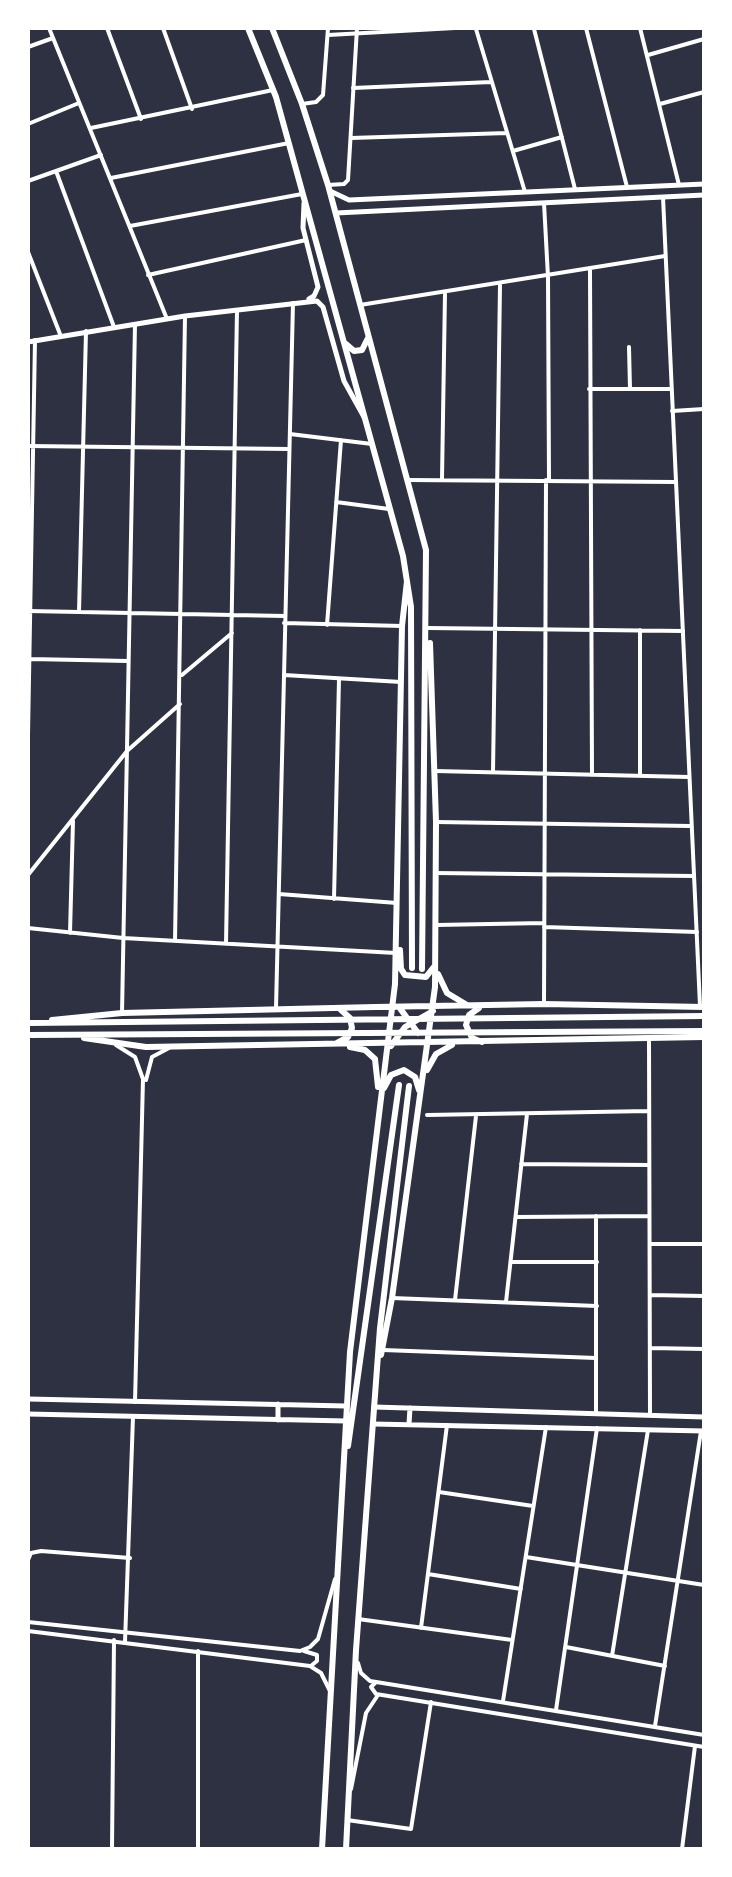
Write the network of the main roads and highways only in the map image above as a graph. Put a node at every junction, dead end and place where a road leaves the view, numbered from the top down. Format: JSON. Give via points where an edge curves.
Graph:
{"nodes":[{"id":1,"x":272,"y":28,"type":"edge"},
{"id":2,"x":251,"y":30,"type":"edge"},
{"id":3,"x":704,"y":184,"type":"edge"},
{"id":4,"x":329,"y":188,"type":"junction"},
{"id":5,"x":304,"y":194,"type":"junction"},
{"id":6,"x":704,"y":195,"type":"edge"},
{"id":7,"x":336,"y":213,"type":"junction"},
{"id":8,"x":304,"y":301,"type":"junction"},
{"id":9,"x":368,"y":333,"type":"junction"},
{"id":10,"x":31,"y":341,"type":"edge"},
{"id":11,"x":345,"y":341,"type":"junction"},
{"id":12,"x":365,"y":419,"type":"junction"},
{"id":13,"x":407,"y":581,"type":"junction"},
{"id":14,"x":428,"y":628,"type":"junction"},
{"id":15,"x":397,"y":907,"type":"junction"},
{"id":16,"x":436,"y":944,"type":"junction"},
{"id":17,"x":436,"y":957,"type":"junction"},
{"id":18,"x":412,"y":968,"type":"dead end"},
{"id":19,"x":422,"y":969,"type":"dead end"},
{"id":20,"x":395,"y":984,"type":"junction"},
{"id":21,"x":474,"y":1006,"type":"junction"},
{"id":22,"x":491,"y":1006,"type":"junction"},
{"id":23,"x":375,"y":1007,"type":"junction"},
{"id":24,"x":702,"y":1007,"type":"edge"},
{"id":25,"x":334,"y":1009,"type":"junction"},
{"id":26,"x":394,"y":1009,"type":"junction"},
{"id":27,"x":430,"y":1009,"type":"junction"},
{"id":28,"x":704,"y":1016,"type":"edge"},
{"id":29,"x":32,"y":1023,"type":"edge"},
{"id":30,"x":409,"y":1026,"type":"junction"},
{"id":31,"x":704,"y":1031,"type":"edge"},
{"id":32,"x":32,"y":1035,"type":"edge"},
{"id":33,"x":704,"y":1037,"type":"edge"},
{"id":34,"x":425,"y":1042,"type":"junction"},
{"id":35,"x":389,"y":1043,"type":"junction"},
{"id":36,"x":493,"y":1043,"type":"junction"},
{"id":37,"x":456,"y":1044,"type":"junction"},
{"id":38,"x":318,"y":1045,"type":"junction"},
{"id":39,"x":340,"y":1046,"type":"junction"},
{"id":40,"x":399,"y":1085,"type":"dead end"},
{"id":41,"x":409,"y":1086,"type":"dead end"},
{"id":42,"x":421,"y":1091,"type":"junction"},
{"id":43,"x":378,"y":1107,"type":"junction"},
{"id":44,"x":418,"y":1114,"type":"junction"},
{"id":45,"x":378,"y":1360,"type":"junction"},
{"id":46,"x":28,"y":1399,"type":"edge"},
{"id":47,"x":36,"y":1399,"type":"junction"},
{"id":48,"x":278,"y":1404,"type":"junction"},
{"id":49,"x":346,"y":1406,"type":"junction"},
{"id":50,"x":374,"y":1407,"type":"junction"},
{"id":51,"x":410,"y":1408,"type":"junction"},
{"id":52,"x":32,"y":1414,"type":"edge"},
{"id":53,"x":704,"y":1417,"type":"edge"},
{"id":54,"x":278,"y":1420,"type":"junction"},
{"id":55,"x":346,"y":1421,"type":"junction"},
{"id":56,"x":373,"y":1424,"type":"junction"},
{"id":57,"x":409,"y":1424,"type":"junction"},
{"id":58,"x":702,"y":1431,"type":"edge"},
{"id":59,"x":345,"y":1465,"type":"junction"},
{"id":60,"x":322,"y":1849,"type":"edge"},
{"id":61,"x":346,"y":1849,"type":"edge"}],
"edges":[{"from":1,"to":4,"type":"highway"},
{"from":2,"to":5,"type":"highway"},
{"from":3,"to":4,"type":"main road","via":[[349,200]]},
{"from":4,"to":7,"type":"highway"},
{"from":5,"to":8,"type":"main road","via":[[306,240],[318,287]]},
{"from":5,"to":11,"type":"highway"},
{"from":6,"to":7,"type":"main road"},
{"from":7,"to":9,"type":"highway"},
{"from":8,"to":10,"type":"main road"},
{"from":8,"to":12,"type":"main road","via":[[321,304],[344,381]]},
{"from":9,"to":11,"type":"highway","via":[[362,350],[350,349]]},
{"from":9,"to":14,"type":"highway","via":[[426,550]]},
{"from":11,"to":12,"type":"highway"},
{"from":12,"to":13,"type":"highway"},
{"from":13,"to":15,"type":"highway"},
{"from":13,"to":18,"type":"highway"},
{"from":14,"to":16,"type":"highway","via":[[434,664]]},
{"from":14,"to":19,"type":"highway"},
{"from":15,"to":16,"type":"highway","via":[[404,974],[429,976]]},
{"from":15,"to":20,"type":"highway"},
{"from":16,"to":17,"type":"highway"},
{"from":17,"to":21,"type":"highway","via":[[444,989],[455,1000]]},
{"from":17,"to":27,"type":"highway"},
{"from":20,"to":23,"type":"highway","via":[[386,1002]]},
{"from":20,"to":26,"type":"highway"},
{"from":21,"to":22,"type":"highway"},
{"from":21,"to":27,"type":"highway"},
{"from":22,"to":24,"type":"highway"},
{"from":22,"to":36,"type":"highway","via":[[472,1012],[466,1028],[475,1040]]},
{"from":23,"to":25,"type":"highway"},
{"from":23,"to":26,"type":"highway"},
{"from":25,"to":29,"type":"highway","via":[[122,1013]]},
{"from":25,"to":38,"type":"highway","via":[[350,1018],[350,1034],[340,1042]]},
{"from":26,"to":27,"type":"highway"},
{"from":26,"to":30,"type":"highway"},
{"from":26,"to":35,"type":"highway"},
{"from":27,"to":30,"type":"highway"},
{"from":27,"to":34,"type":"highway"},
{"from":28,"to":29,"type":"highway"},
{"from":30,"to":34,"type":"highway"},
{"from":30,"to":35,"type":"highway"},
{"from":31,"to":32,"type":"highway"},
{"from":32,"to":38,"type":"highway","via":[[146,1047]]},
{"from":33,"to":36,"type":"highway"},
{"from":34,"to":35,"type":"highway"},
{"from":34,"to":37,"type":"highway"},
{"from":34,"to":42,"type":"highway"},
{"from":35,"to":39,"type":"highway"},
{"from":35,"to":43,"type":"highway"},
{"from":36,"to":37,"type":"highway"},
{"from":37,"to":42,"type":"highway","via":[[432,1059]]},
{"from":38,"to":39,"type":"highway"},
{"from":39,"to":43,"type":"highway","via":[[365,1050],[375,1059]]},
{"from":40,"to":59,"type":"highway"},
{"from":41,"to":45,"type":"highway"},
{"from":42,"to":44,"type":"highway"},
{"from":43,"to":44,"type":"highway","via":[[388,1078],[404,1070],[418,1082]]},
{"from":43,"to":49,"type":"highway"},
{"from":44,"to":45,"type":"highway"},
{"from":45,"to":50,"type":"highway"},
{"from":46,"to":47,"type":"main road"},
{"from":47,"to":48,"type":"main road"},
{"from":47,"to":52,"type":"main road"},
{"from":48,"to":49,"type":"main road"},
{"from":48,"to":54,"type":"main road"},
{"from":49,"to":55,"type":"highway"},
{"from":50,"to":51,"type":"main road"},
{"from":50,"to":56,"type":"highway"},
{"from":51,"to":53,"type":"main road"},
{"from":51,"to":57,"type":"main road"},
{"from":52,"to":54,"type":"main road"},
{"from":54,"to":55,"type":"main road"},
{"from":55,"to":59,"type":"highway"},
{"from":56,"to":57,"type":"main road"},
{"from":56,"to":61,"type":"highway"},
{"from":57,"to":58,"type":"main road"},
{"from":59,"to":60,"type":"highway"}]}
